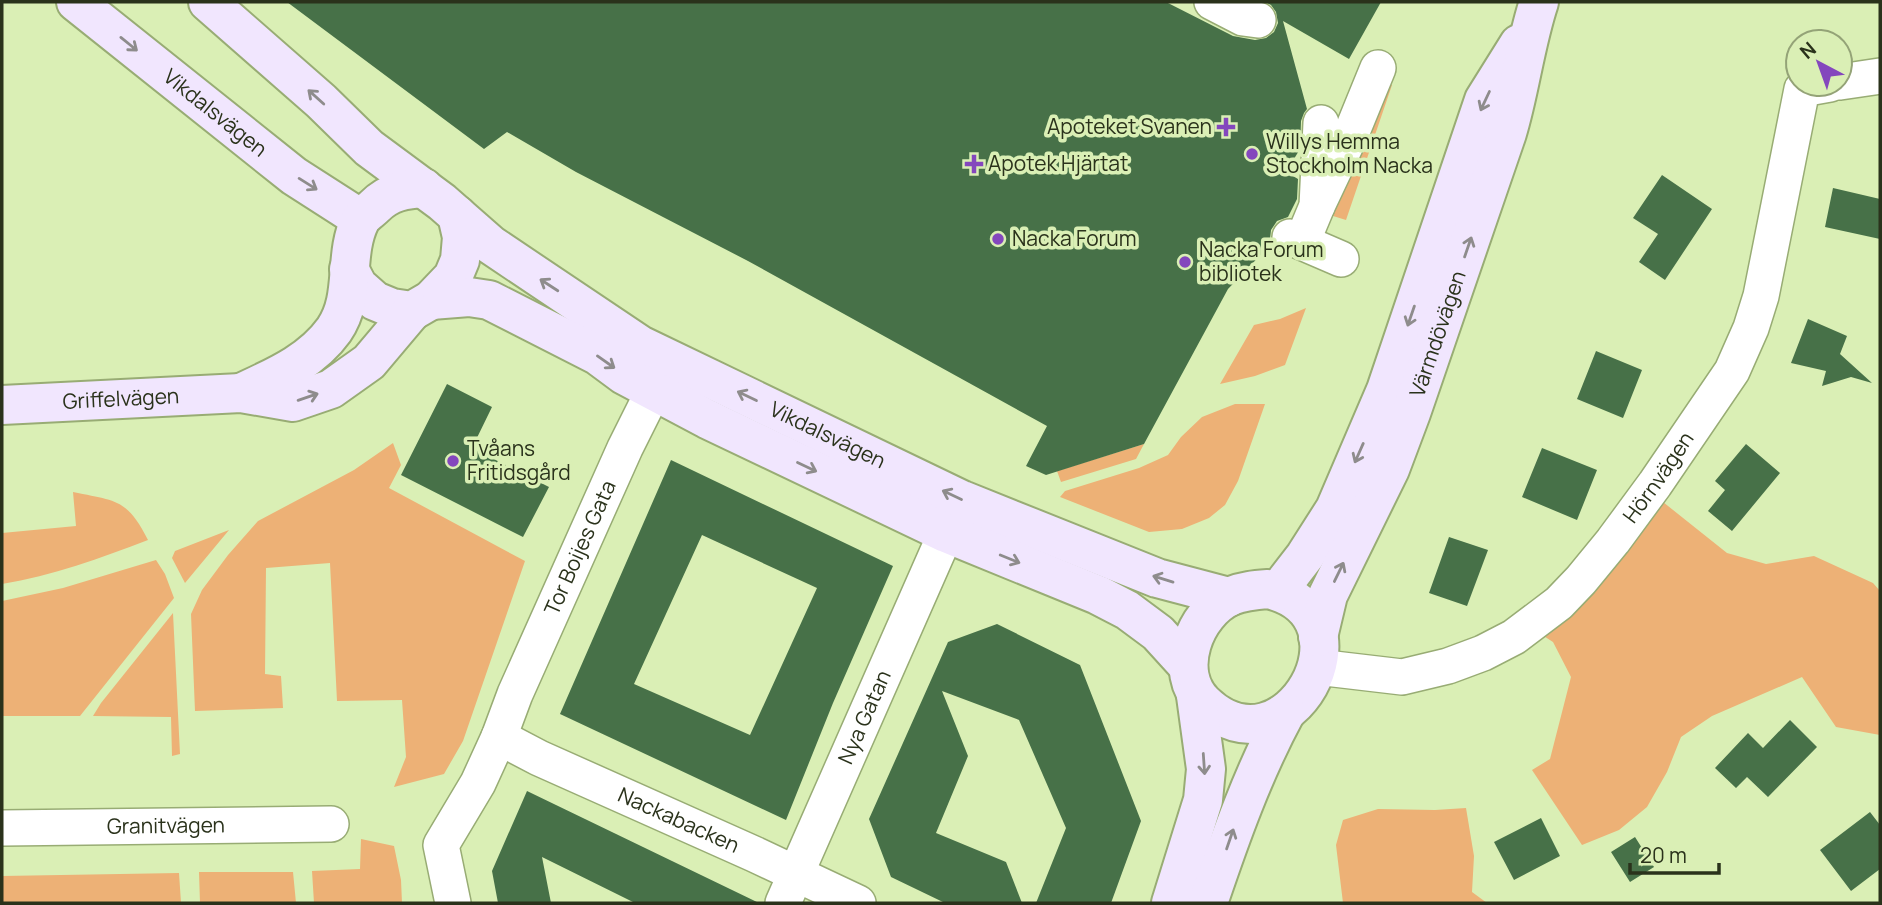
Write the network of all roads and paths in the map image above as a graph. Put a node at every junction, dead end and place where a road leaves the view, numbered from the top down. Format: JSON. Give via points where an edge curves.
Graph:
{"nodes":[{"id":1,"x":76,"y":2,"type":"edge"},
{"id":2,"x":208,"y":2,"type":"edge"},
{"id":3,"x":1212,"y":2,"type":"edge"},
{"id":4,"x":1536,"y":12,"type":"edge"},
{"id":5,"x":1258,"y":20,"type":"dead end"},
{"id":6,"x":1378,"y":68,"type":"dead end"},
{"id":7,"x":1880,"y":76,"type":"edge"},
{"id":8,"x":1854,"y":80,"type":"edge"},
{"id":9,"x":1813,"y":98,"type":"edge"},
{"id":10,"x":1321,"y":124,"type":"dead end"},
{"id":11,"x":424,"y":188,"type":"junction"},
{"id":12,"x":1317,"y":206,"type":"junction"},
{"id":13,"x":457,"y":215,"type":"junction"},
{"id":14,"x":361,"y":219,"type":"junction"},
{"id":15,"x":1341,"y":259,"type":"dead end"},
{"id":16,"x":349,"y":269,"type":"junction"},
{"id":17,"x":421,"y":305,"type":"junction"},
{"id":18,"x":661,"y":375,"type":"junction"},
{"id":19,"x":241,"y":393,"type":"junction"},
{"id":20,"x":2,"y":405,"type":"edge"},
{"id":21,"x":946,"y":533,"type":"junction"},
{"id":22,"x":1278,"y":592,"type":"junction"},
{"id":23,"x":1229,"y":597,"type":"junction"},
{"id":24,"x":1318,"y":652,"type":"junction"},
{"id":25,"x":1192,"y":681,"type":"junction"},
{"id":26,"x":1286,"y":712,"type":"junction"},
{"id":27,"x":499,"y":737,"type":"junction"},
{"id":28,"x":331,"y":824,"type":"dead end"},
{"id":29,"x":2,"y":828,"type":"edge"},
{"id":30,"x":790,"y":889,"type":"edge"},
{"id":31,"x":453,"y":903,"type":"edge"},
{"id":32,"x":858,"y":903,"type":"edge"},
{"id":33,"x":1171,"y":903,"type":"edge"},
{"id":34,"x":1208,"y":903,"type":"edge"}],
"edges":[{"from":1,"to":14,"type":"street","name":"Vikdalsvägen","one_way":true,"via":[[294,176]]},
{"from":11,"to":2,"type":"street","name":"Vikdalsvägen","one_way":true,"via":[[369,148]]},
{"from":3,"to":5,"type":"street","via":[[1243,18]]},
{"from":4,"to":22,"type":"street","name":"Värmdövägen","one_way":true,"via":[[1484,100],[1386,390],[1335,509]]},
{"from":24,"to":4,"type":"street","name":"Värmdövägen","one_way":true,"via":[[1328,595],[1390,469],[1507,133]]},
{"from":6,"to":12,"type":"street"},
{"from":7,"to":8,"type":"street"},
{"from":9,"to":24,"type":"street","name":"Hörnvägen","via":[[1761,296],[1732,371],[1655,484],[1581,580],[1514,637],[1448,666],[1402,677]]},
{"from":10,"to":12,"type":"street"},
{"from":11,"to":13,"type":"street","name":"Vikdalsvägen"},
{"from":11,"to":14,"type":"street","via":[[383,198]]},
{"from":12,"to":15,"type":"street","via":[[1296,240]]},
{"from":13,"to":17,"type":"street","via":[[462,237],[460,260],[453,277]]},
{"from":18,"to":13,"type":"street","name":"Vikdalsvägen","one_way":true,"via":[[640,345],[491,245]]},
{"from":14,"to":16,"type":"street"},
{"from":16,"to":17,"type":"street","name":"Vikdalsvägen","via":[[358,286],[375,301],[392,308]]},
{"from":16,"to":19,"type":"street","name":"Griffelvägen","via":[[348,297],[334,329],[312,354]]},
{"from":17,"to":18,"type":"street","name":"Vikdalsvägen","one_way":true,"via":[[469,297],[489,300],[597,355],[624,375]]},
{"from":19,"to":17,"type":"street","name":"Griffelvägen","one_way":true,"via":[[293,402],[331,388],[369,362]]},
{"from":18,"to":21,"type":"street","name":"Vikdalsvägen","one_way":true,"via":[[707,419]]},
{"from":23,"to":18,"type":"street","name":"Vikdalsvägen","one_way":true,"via":[[1157,578]]},
{"from":18,"to":27,"type":"street","name":"Tor Boijes Gata"},
{"from":19,"to":20,"type":"street","name":"Griffelvägen"},
{"from":21,"to":25,"type":"street","name":"Vikdalsvägen","one_way":true,"via":[[1127,610],[1158,633]]},
{"from":21,"to":30,"type":"street","name":"Nya Gatan"},
{"from":22,"to":23,"type":"street","via":[[1253,590]]},
{"from":22,"to":24,"type":"street","via":[[1305,608],[1312,618]]},
{"from":23,"to":25,"type":"street","via":[[1208,614],[1191,646]]},
{"from":24,"to":26,"type":"street","via":[[1313,680]]},
{"from":25,"to":26,"type":"street","via":[[1213,712],[1235,723],[1260,723]]},
{"from":25,"to":33,"type":"street","one_way":true,"via":[[1206,769],[1203,800]]},
{"from":34,"to":26,"type":"street","one_way":true,"via":[[1236,823]]},
{"from":27,"to":30,"type":"street","name":"Nackabacken"},
{"from":27,"to":31,"type":"street","name":"Tor Boijes Gata","via":[[441,845]]},
{"from":28,"to":29,"type":"street","name":"Granitvägen"},
{"from":30,"to":32,"type":"street","name":"Nackabacken"}]}
